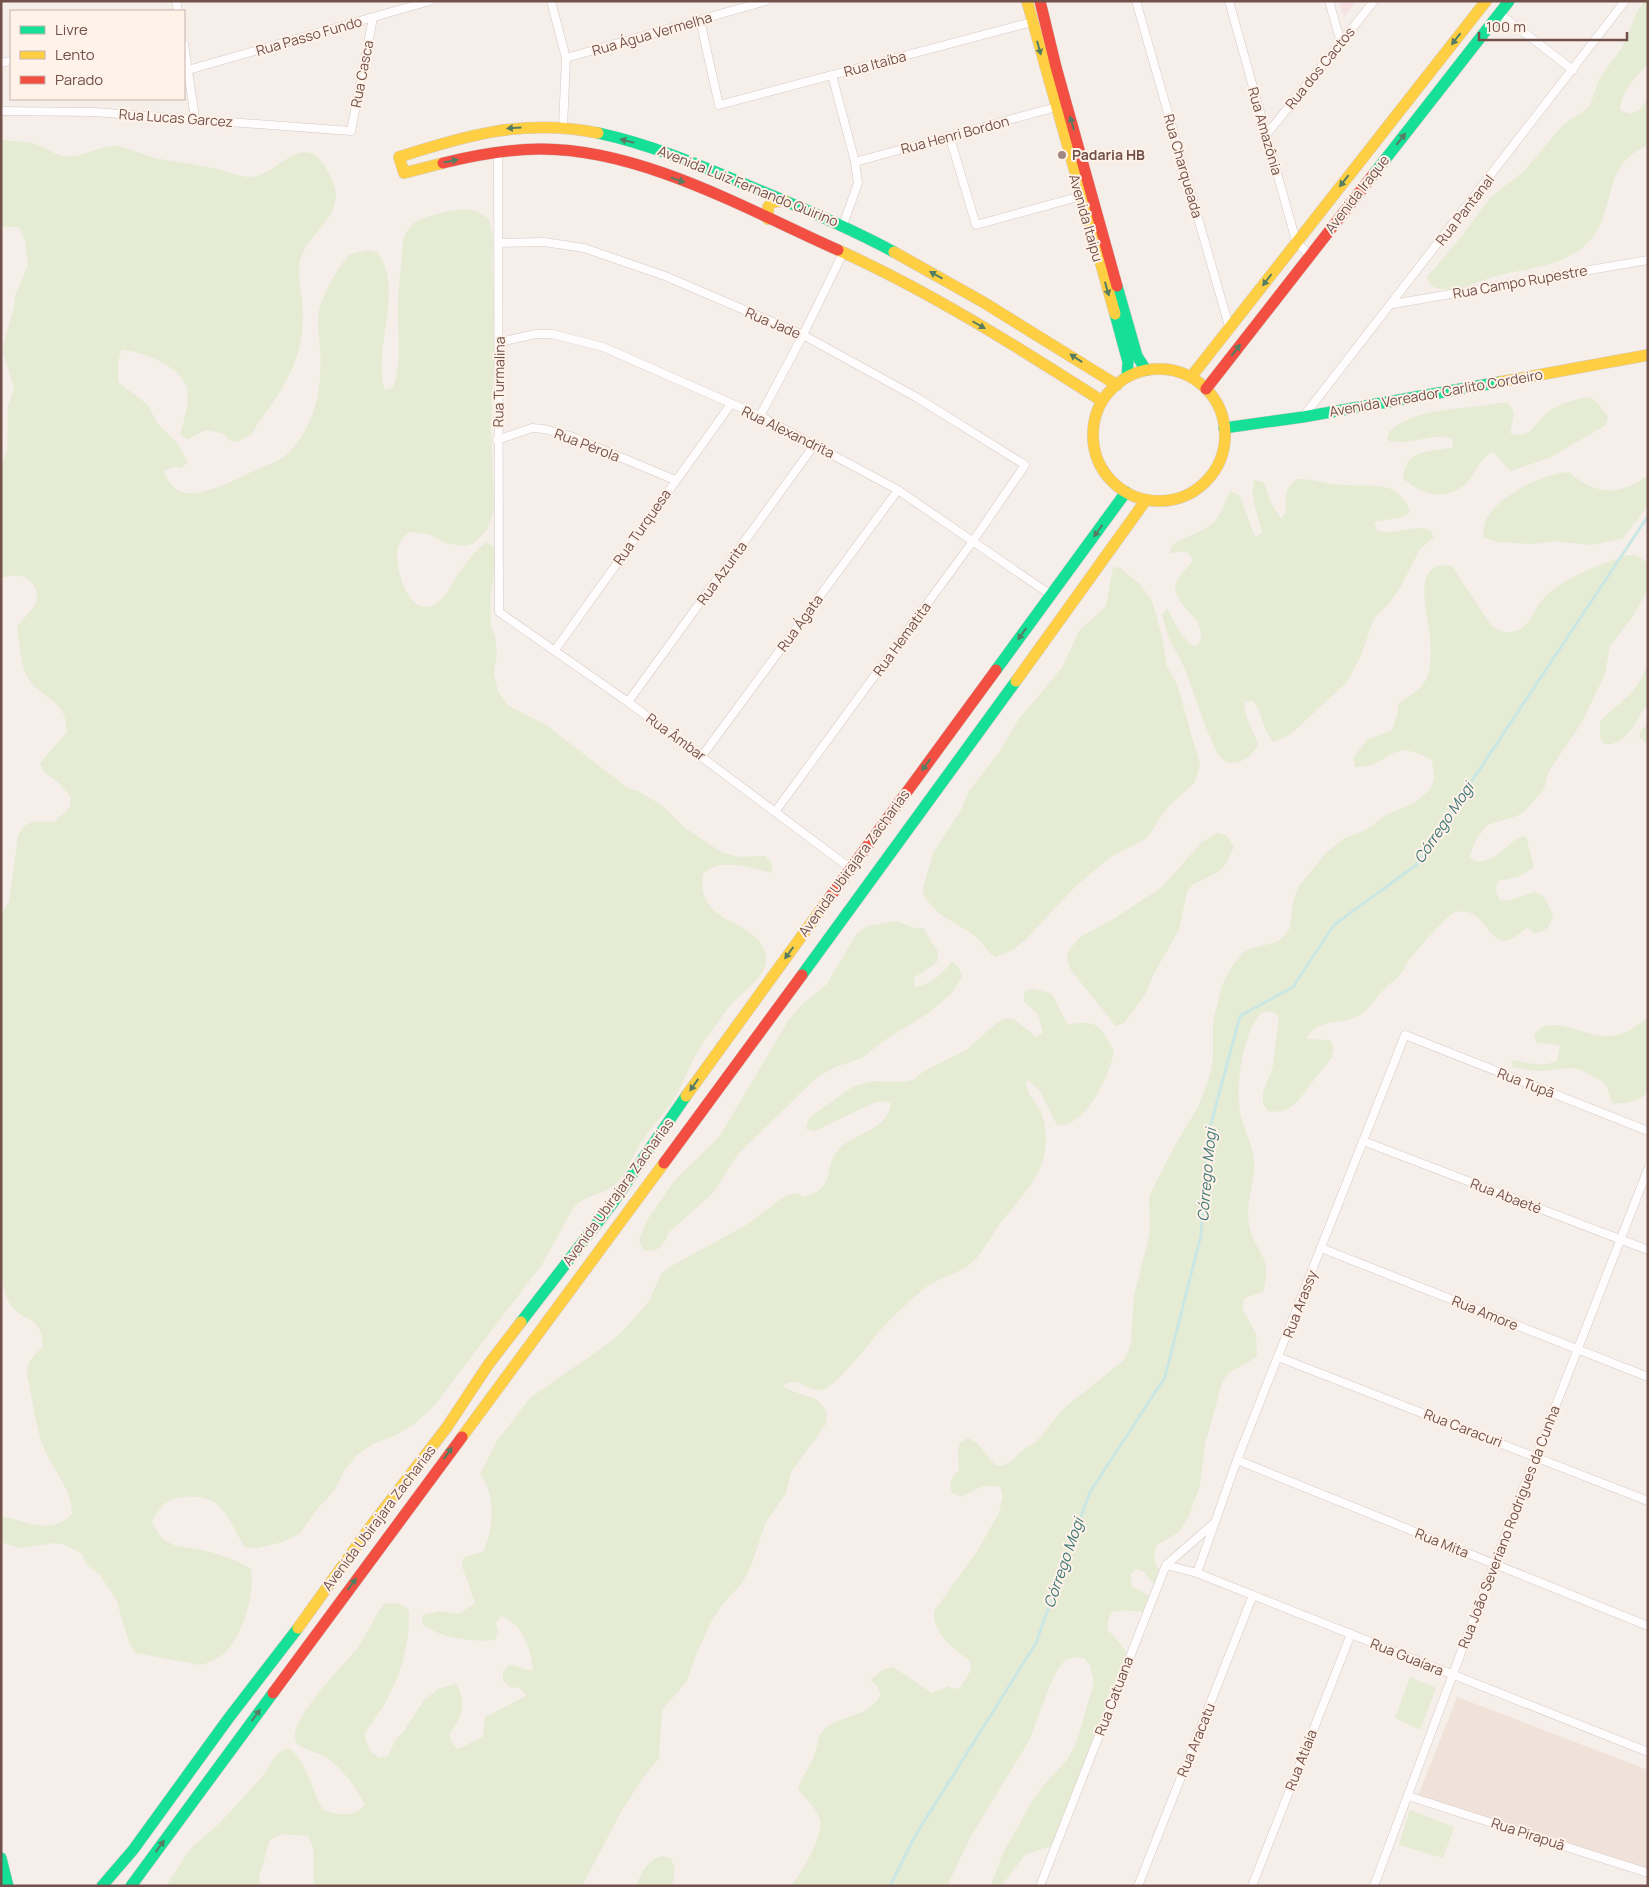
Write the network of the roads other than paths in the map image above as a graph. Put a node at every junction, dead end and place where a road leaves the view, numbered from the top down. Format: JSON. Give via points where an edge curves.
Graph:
{"nodes":[{"id":1,"x":430,"y":1,"type":"edge"},
{"id":2,"x":550,"y":1,"type":"edge"},
{"id":3,"x":766,"y":1,"type":"edge"},
{"id":4,"x":1027,"y":1,"type":"edge"},
{"id":5,"x":1040,"y":1,"type":"edge"},
{"id":6,"x":1136,"y":1,"type":"edge"},
{"id":7,"x":1229,"y":1,"type":"edge"},
{"id":8,"x":1329,"y":1,"type":"edge"},
{"id":9,"x":1374,"y":1,"type":"edge"},
{"id":10,"x":1486,"y":1,"type":"edge"},
{"id":11,"x":1509,"y":1,"type":"edge"},
{"id":12,"x":1625,"y":1,"type":"edge"},
{"id":13,"x":1500,"y":14,"type":"junction"},
{"id":14,"x":372,"y":18,"type":"junction"},
{"id":15,"x":700,"y":20,"type":"junction"},
{"id":16,"x":1032,"y":22,"type":"junction"},
{"id":17,"x":1342,"y":43,"type":"junction"},
{"id":18,"x":185,"y":50,"type":"edge"},
{"id":19,"x":566,"y":58,"type":"junction"},
{"id":20,"x":188,"y":70,"type":"junction"},
{"id":21,"x":1573,"y":70,"type":"junction"},
{"id":22,"x":832,"y":75,"type":"junction"},
{"id":23,"x":1061,"y":106,"type":"junction"},
{"id":24,"x":1,"y":111,"type":"edge"},
{"id":25,"x":195,"y":118,"type":"junction"},
{"id":26,"x":563,"y":127,"type":"junction"},
{"id":27,"x":351,"y":131,"type":"joint"},
{"id":28,"x":1266,"y":134,"type":"junction"},
{"id":29,"x":950,"y":138,"type":"junction"},
{"id":30,"x":498,"y":153,"type":"junction"},
{"id":31,"x":855,"y":162,"type":"junction"},
{"id":32,"x":1092,"y":194,"type":"junction"},
{"id":33,"x":1080,"y":197,"type":"junction"},
{"id":34,"x":785,"y":200,"type":"junction"},
{"id":35,"x":768,"y":219,"type":"junction"},
{"id":36,"x":844,"y":225,"type":"junction"},
{"id":37,"x":1296,"y":241,"type":"junction"},
{"id":38,"x":498,"y":243,"type":"junction"},
{"id":39,"x":843,"y":253,"type":"junction"},
{"id":40,"x":1309,"y":255,"type":"junction"},
{"id":41,"x":1648,"y":260,"type":"edge"},
{"id":42,"x":918,"y":265,"type":"junction"},
{"id":43,"x":907,"y":284,"type":"junction"},
{"id":44,"x":1393,"y":304,"type":"junction"},
{"id":45,"x":1230,"y":330,"type":"junction"},
{"id":46,"x":803,"y":335,"type":"junction"},
{"id":47,"x":500,"y":342,"type":"junction"},
{"id":48,"x":1648,"y":355,"type":"edge"},
{"id":49,"x":1146,"y":370,"type":"junction"},
{"id":50,"x":1126,"y":377,"type":"junction"},
{"id":51,"x":1191,"y":377,"type":"junction"},
{"id":52,"x":1117,"y":384,"type":"junction"},
{"id":53,"x":1206,"y":389,"type":"junction"},
{"id":54,"x":1102,"y":401,"type":"junction"},
{"id":55,"x":730,"y":404,"type":"junction"},
{"id":56,"x":760,"y":416,"type":"junction"},
{"id":57,"x":1303,"y":417,"type":"junction"},
{"id":58,"x":1224,"y":428,"type":"junction"},
{"id":59,"x":498,"y":440,"type":"junction"},
{"id":60,"x":815,"y":444,"type":"junction"},
{"id":61,"x":1025,"y":465,"type":"joint"},
{"id":62,"x":675,"y":480,"type":"junction"},
{"id":63,"x":898,"y":490,"type":"junction"},
{"id":64,"x":1126,"y":492,"type":"junction"},
{"id":65,"x":1146,"y":500,"type":"junction"},
{"id":66,"x":973,"y":541,"type":"junction"},
{"id":67,"x":1051,"y":595,"type":"junction"},
{"id":68,"x":499,"y":612,"type":"joint"},
{"id":69,"x":555,"y":650,"type":"junction"},
{"id":70,"x":628,"y":702,"type":"junction"},
{"id":71,"x":702,"y":756,"type":"junction"},
{"id":72,"x":775,"y":812,"type":"junction"},
{"id":73,"x":850,"y":868,"type":"junction"},
{"id":74,"x":1405,"y":1035,"type":"joint"},
{"id":75,"x":1648,"y":1131,"type":"edge"},
{"id":76,"x":1363,"y":1142,"type":"junction"},
{"id":77,"x":1648,"y":1169,"type":"edge"},
{"id":78,"x":1619,"y":1238,"type":"junction"},
{"id":79,"x":1321,"y":1248,"type":"junction"},
{"id":80,"x":1648,"y":1250,"type":"edge"},
{"id":81,"x":1577,"y":1349,"type":"junction"},
{"id":82,"x":1278,"y":1358,"type":"junction"},
{"id":83,"x":1648,"y":1377,"type":"edge"},
{"id":84,"x":1536,"y":1456,"type":"junction"},
{"id":85,"x":1237,"y":1460,"type":"junction"},
{"id":86,"x":1648,"y":1500,"type":"edge"},
{"id":87,"x":1213,"y":1524,"type":"junction"},
{"id":88,"x":1494,"y":1564,"type":"junction"},
{"id":89,"x":1166,"y":1565,"type":"junction"},
{"id":90,"x":1196,"y":1573,"type":"junction"},
{"id":91,"x":1253,"y":1595,"type":"junction"},
{"id":92,"x":1648,"y":1626,"type":"edge"},
{"id":93,"x":1351,"y":1634,"type":"junction"},
{"id":94,"x":1453,"y":1675,"type":"junction"},
{"id":95,"x":1648,"y":1752,"type":"edge"},
{"id":96,"x":1408,"y":1796,"type":"junction"},
{"id":97,"x":1,"y":1858,"type":"edge"},
{"id":98,"x":1648,"y":1873,"type":"edge"},
{"id":99,"x":8,"y":1886,"type":"edge"},
{"id":100,"x":102,"y":1886,"type":"edge"},
{"id":101,"x":131,"y":1886,"type":"edge"},
{"id":102,"x":1040,"y":1886,"type":"edge"},
{"id":103,"x":1138,"y":1886,"type":"edge"},
{"id":104,"x":1252,"y":1886,"type":"edge"},
{"id":105,"x":1374,"y":1886,"type":"edge"}],
"edges":[{"from":1,"to":14,"type":"street","name":"Rua Passo Fundo"},
{"from":2,"to":19,"type":"street"},
{"from":3,"to":15,"type":"street","name":"Rua Água Vermelha"},
{"from":4,"to":16,"type":"main road","name":"Avenida Itaipu"},
{"from":5,"to":23,"type":"main road","name":"Avenida Itaipu"},
{"from":6,"to":45,"type":"street","name":"Rua Charqueada"},
{"from":7,"to":28,"type":"street","name":"Rua Amazônia"},
{"from":8,"to":17,"type":"street"},
{"from":9,"to":17,"type":"street","name":"Rua dos Cactos"},
{"from":10,"to":37,"type":"main road","name":"Avenida Iraque","one_way":true},
{"from":11,"to":13,"type":"main road","name":"Avenida Iraque"},
{"from":12,"to":21,"type":"street","name":"Rua Pantanal"},
{"from":13,"to":21,"type":"street"},
{"from":40,"to":13,"type":"main road","name":"Avenida Iraque","one_way":true},
{"from":14,"to":20,"type":"street","name":"Rua Passo Fundo"},
{"from":14,"to":27,"type":"street","name":"Rua Casca"},
{"from":15,"to":19,"type":"street","name":"Rua Água Vermelha"},
{"from":15,"to":22,"type":"street","name":"Rua Itaíba","via":[[719,105]]},
{"from":16,"to":22,"type":"street","name":"Rua Itaíba"},
{"from":16,"to":23,"type":"main road","name":"Avenida Itaipu","one_way":true},
{"from":17,"to":28,"type":"street","name":"Rua dos Cactos"},
{"from":18,"to":20,"type":"street"},
{"from":19,"to":26,"type":"street"},
{"from":20,"to":25,"type":"street"},
{"from":21,"to":44,"type":"street","name":"Rua Pantanal"},
{"from":22,"to":31,"type":"street"},
{"from":23,"to":29,"type":"street","name":"Rua Henri Bordon"},
{"from":32,"to":23,"type":"main road","name":"Avenida Itaipu","one_way":true},
{"from":23,"to":33,"type":"main road","name":"Avenida Itaipu"},
{"from":24,"to":25,"type":"street","name":"Rua Lucas Garcez"},
{"from":25,"to":27,"type":"street","name":"Rua Lucas Garcez"},
{"from":26,"to":30,"type":"main road","name":"Avenida Luiz Fernando Quirino","one_way":true,"via":[[492,130],[399,157],[404,173]]},
{"from":34,"to":26,"type":"main road","name":"Avenida Luiz Fernando Quirino","one_way":true,"via":[[651,147]]},
{"from":28,"to":37,"type":"street","name":"Rua Amazônia"},
{"from":29,"to":31,"type":"street","name":"Rua Henri Bordon"},
{"from":29,"to":33,"type":"street","via":[[976,225]]},
{"from":30,"to":35,"type":"main road","name":"Avenida Luiz Fernando Quirino","one_way":true,"via":[[560,149],[613,157],[692,185]]},
{"from":30,"to":38,"type":"street","name":"Rua Turmalina"},
{"from":31,"to":36,"type":"street","via":[[858,183]]},
{"from":32,"to":33,"type":"street"},
{"from":32,"to":49,"type":"main road","name":"Avenida Itaipu","via":[[1136,356]]},
{"from":33,"to":50,"type":"main road","name":"Avenida Itaipu","one_way":true,"via":[[1128,362]]},
{"from":34,"to":35,"type":"main road","via":[[772,202],[768,207]]},
{"from":34,"to":36,"type":"main road","name":"Avenida Luiz Fernando Quirino"},
{"from":35,"to":39,"type":"main road","name":"Avenida Luiz Fernando Quirino"},
{"from":36,"to":42,"type":"main road","name":"Avenida Luiz Fernando Quirino"},
{"from":37,"to":40,"type":"street","name":"Rua Amazônia"},
{"from":37,"to":45,"type":"main road","name":"Avenida Iraque","one_way":true},
{"from":38,"to":46,"type":"street","name":"Rua Jade","via":[[544,242],[584,248],[665,276]]},
{"from":38,"to":47,"type":"street","name":"Rua Turmalina"},
{"from":39,"to":43,"type":"main road","name":"Avenida Luiz Fernando Quirino"},
{"from":39,"to":46,"type":"street"},
{"from":53,"to":40,"type":"main road","name":"Avenida Iraque","one_way":true},
{"from":41,"to":44,"type":"street","name":"Rua Campo Rupestre"},
{"from":42,"to":43,"type":"main road","via":[[913,279]]},
{"from":52,"to":42,"type":"main road","name":"Avenida Luiz Fernando Quirino","one_way":true,"via":[[1016,320]]},
{"from":43,"to":54,"type":"main road","name":"Avenida Luiz Fernando Quirino","one_way":true},
{"from":44,"to":57,"type":"street","name":"Rua Pantanal"},
{"from":45,"to":51,"type":"main road","name":"Avenida Iraque"},
{"from":46,"to":56,"type":"street"},
{"from":46,"to":61,"type":"street","name":"Rua Jade","via":[[916,397]]},
{"from":47,"to":55,"type":"street","name":"Rua Alexandrita","via":[[552,334],[594,345]]},
{"from":47,"to":59,"type":"street","name":"Rua Turmalina"},
{"from":48,"to":57,"type":"main road","name":"Avenida Vereador Carlito Cordeiro"},
{"from":49,"to":50,"type":"main road"},
{"from":49,"to":51,"type":"main road","via":[[1168,370]]},
{"from":50,"to":52,"type":"main road"},
{"from":51,"to":53,"type":"main road"},
{"from":52,"to":54,"type":"main road"},
{"from":53,"to":58,"type":"main road","via":[[1221,414]]},
{"from":54,"to":64,"type":"main road","via":[[1095,417],[1096,452],[1102,468]]},
{"from":55,"to":56,"type":"street","name":"Rua Alexandrita"},
{"from":55,"to":62,"type":"street","name":"Rua Turquesa"},
{"from":56,"to":60,"type":"street","name":"Rua Alexandrita"},
{"from":57,"to":58,"type":"main road","name":"Avenida Vereador Carlito Cordeiro"},
{"from":58,"to":65,"type":"main road","via":[[1221,456],[1206,481],[1182,497]]},
{"from":59,"to":62,"type":"street","name":"Rua Pérola","via":[[532,428],[544,429],[570,436]]},
{"from":59,"to":68,"type":"street","name":"Rua Turmalina"},
{"from":60,"to":63,"type":"street","name":"Rua Alexandrita"},
{"from":60,"to":70,"type":"street","name":"Rua Azurita"},
{"from":61,"to":66,"type":"street","name":"Rua Hematita"},
{"from":62,"to":69,"type":"street","name":"Rua Turquesa"},
{"from":63,"to":66,"type":"street","name":"Rua Alexandrita"},
{"from":63,"to":71,"type":"street","name":"Rua Ágata"},
{"from":64,"to":65,"type":"main road"},
{"from":64,"to":67,"type":"main road","name":"Avenida Ubirajara Zacharias","one_way":true},
{"from":101,"to":65,"type":"main road","name":"Avenida Ubirajara Zacharias","one_way":true,"via":[[496,1387],[610,1239]]},
{"from":66,"to":67,"type":"street","name":"Rua Alexandrita"},
{"from":66,"to":72,"type":"street","name":"Rua Hematita"},
{"from":67,"to":73,"type":"main road","name":"Avenida Ubirajara Zacharias","one_way":true},
{"from":68,"to":69,"type":"street","name":"Rua Âmbar"},
{"from":69,"to":70,"type":"street","name":"Rua Âmbar"},
{"from":70,"to":71,"type":"street","name":"Rua Âmbar"},
{"from":71,"to":72,"type":"street","name":"Rua Âmbar"},
{"from":72,"to":73,"type":"street","name":"Rua Âmbar"},
{"from":73,"to":100,"type":"main road","name":"Avenida Ubirajara Zacharias","one_way":true,"via":[[612,1204],[488,1365],[447,1427],[279,1655],[133,1850]]},
{"from":74,"to":75,"type":"street","name":"Rua Tupã"},
{"from":74,"to":76,"type":"street","name":"Rua Arassy"},
{"from":76,"to":78,"type":"street","name":"Rua Abaeté"},
{"from":76,"to":79,"type":"street","name":"Rua Arassy"},
{"from":77,"to":78,"type":"street","name":"Rua João Severiano Rodrigues da Cunha"},
{"from":78,"to":80,"type":"street","name":"Rua Abaeté"},
{"from":78,"to":81,"type":"street","name":"Rua João Severiano Rodrigues da Cunha"},
{"from":79,"to":81,"type":"street","name":"Rua Amore"},
{"from":79,"to":82,"type":"street","name":"Rua Arassy"},
{"from":81,"to":83,"type":"street","name":"Rua Amore"},
{"from":81,"to":84,"type":"street","name":"Rua João Severiano Rodrigues da Cunha"},
{"from":82,"to":84,"type":"street","name":"Rua Caracuri"},
{"from":82,"to":85,"type":"street","name":"Rua Arassy"},
{"from":84,"to":86,"type":"street","name":"Rua Caracuri"},
{"from":84,"to":88,"type":"street","name":"Rua João Severiano Rodrigues da Cunha"},
{"from":85,"to":87,"type":"street","name":"Rua Arassy"},
{"from":85,"to":88,"type":"street","name":"Rua Mita"},
{"from":87,"to":89,"type":"street","name":"Rua Catuana"},
{"from":87,"to":90,"type":"street","name":"Rua Arassy"},
{"from":88,"to":92,"type":"street","name":"Rua Mita"},
{"from":88,"to":94,"type":"street","name":"Rua João Severiano Rodrigues da Cunha"},
{"from":89,"to":90,"type":"street","name":"Rua Guaíara"},
{"from":89,"to":102,"type":"street","name":"Rua Catuana"},
{"from":90,"to":91,"type":"street","name":"Rua Guaíara"},
{"from":91,"to":93,"type":"street","name":"Rua Guaíara"},
{"from":91,"to":103,"type":"street","name":"Rua Aracatu"},
{"from":93,"to":94,"type":"street","name":"Rua Guaíara"},
{"from":93,"to":104,"type":"street","name":"Rua Atiaia"},
{"from":94,"to":95,"type":"street","name":"Rua Guaíara"},
{"from":94,"to":96,"type":"street","name":"Rua João Severiano Rodrigues da Cunha"},
{"from":96,"to":98,"type":"street","name":"Rua Pirapuã"},
{"from":96,"to":105,"type":"street","name":"Rua João Severiano Rodrigues da Cunha"},
{"from":97,"to":99,"type":"main road"}]}
